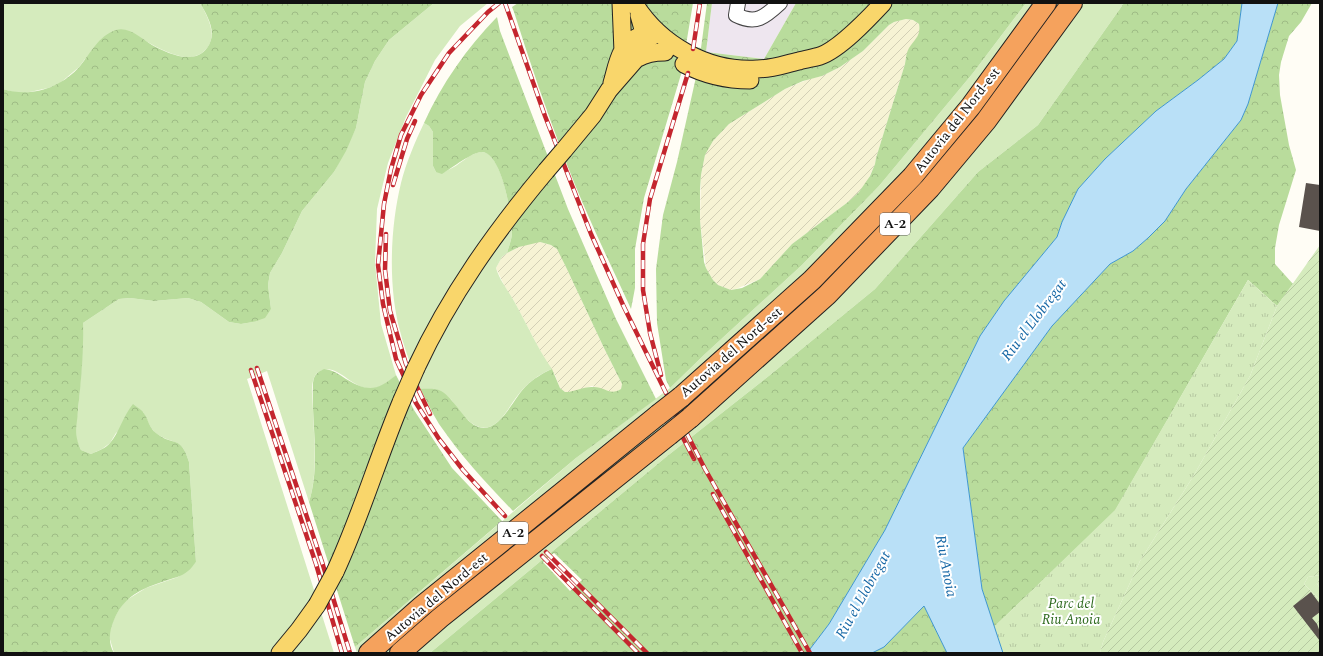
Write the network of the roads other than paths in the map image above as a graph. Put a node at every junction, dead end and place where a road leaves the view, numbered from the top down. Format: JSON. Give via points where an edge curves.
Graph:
{"nodes":[{"id":1,"x":738,"y":3,"type":"edge"},
{"id":2,"x":780,"y":3,"type":"edge"},
{"id":3,"x":883,"y":3,"type":"edge"},
{"id":4,"x":1046,"y":3,"type":"edge"},
{"id":5,"x":1072,"y":3,"type":"edge"},
{"id":6,"x":628,"y":4,"type":"edge"},
{"id":7,"x":645,"y":34,"type":"junction"},
{"id":8,"x":665,"y":52,"type":"junction"},
{"id":9,"x":629,"y":55,"type":"junction"},
{"id":10,"x":821,"y":56,"type":"junction"},
{"id":11,"x":723,"y":66,"type":"junction"},
{"id":12,"x":280,"y":653,"type":"edge"},
{"id":13,"x":369,"y":653,"type":"edge"},
{"id":14,"x":400,"y":653,"type":"edge"}],
"edges":[{"from":1,"to":2,"type":"lane","via":[[736,15],[756,21],[769,14]]},
{"from":3,"to":10,"type":"main road","via":[[838,45]]},
{"from":4,"to":13,"type":"highway","name":"Autovia del Nord-est","number":"A-2","bridge":true,"via":[[970,106],[912,177],[812,280],[680,397],[422,606]]},
{"from":5,"to":14,"type":"highway","name":"Autovia del Nord-est","number":"A-2","bridge":true,"via":[[986,121],[930,188],[827,295],[690,418],[440,618]]},
{"from":6,"to":7,"type":"main road","via":[[633,20]]},
{"from":6,"to":9,"type":"main road"},
{"from":6,"to":11,"type":"main road","via":[[678,48],[701,60]]},
{"from":7,"to":8,"type":"main road"},
{"from":7,"to":9,"type":"main road","via":[[634,40]]},
{"from":7,"to":11,"type":"main road","via":[[657,38],[686,59],[704,66]]},
{"from":8,"to":9,"type":"main road"},
{"from":8,"to":10,"type":"main road","via":[[708,74],[740,80],[779,78],[802,69]]},
{"from":9,"to":12,"type":"main road","bridge":true,"via":[[593,115],[497,233],[441,317],[402,400],[335,572],[317,605]]},
{"from":10,"to":11,"type":"main road","via":[[770,68],[744,69]]}]}
